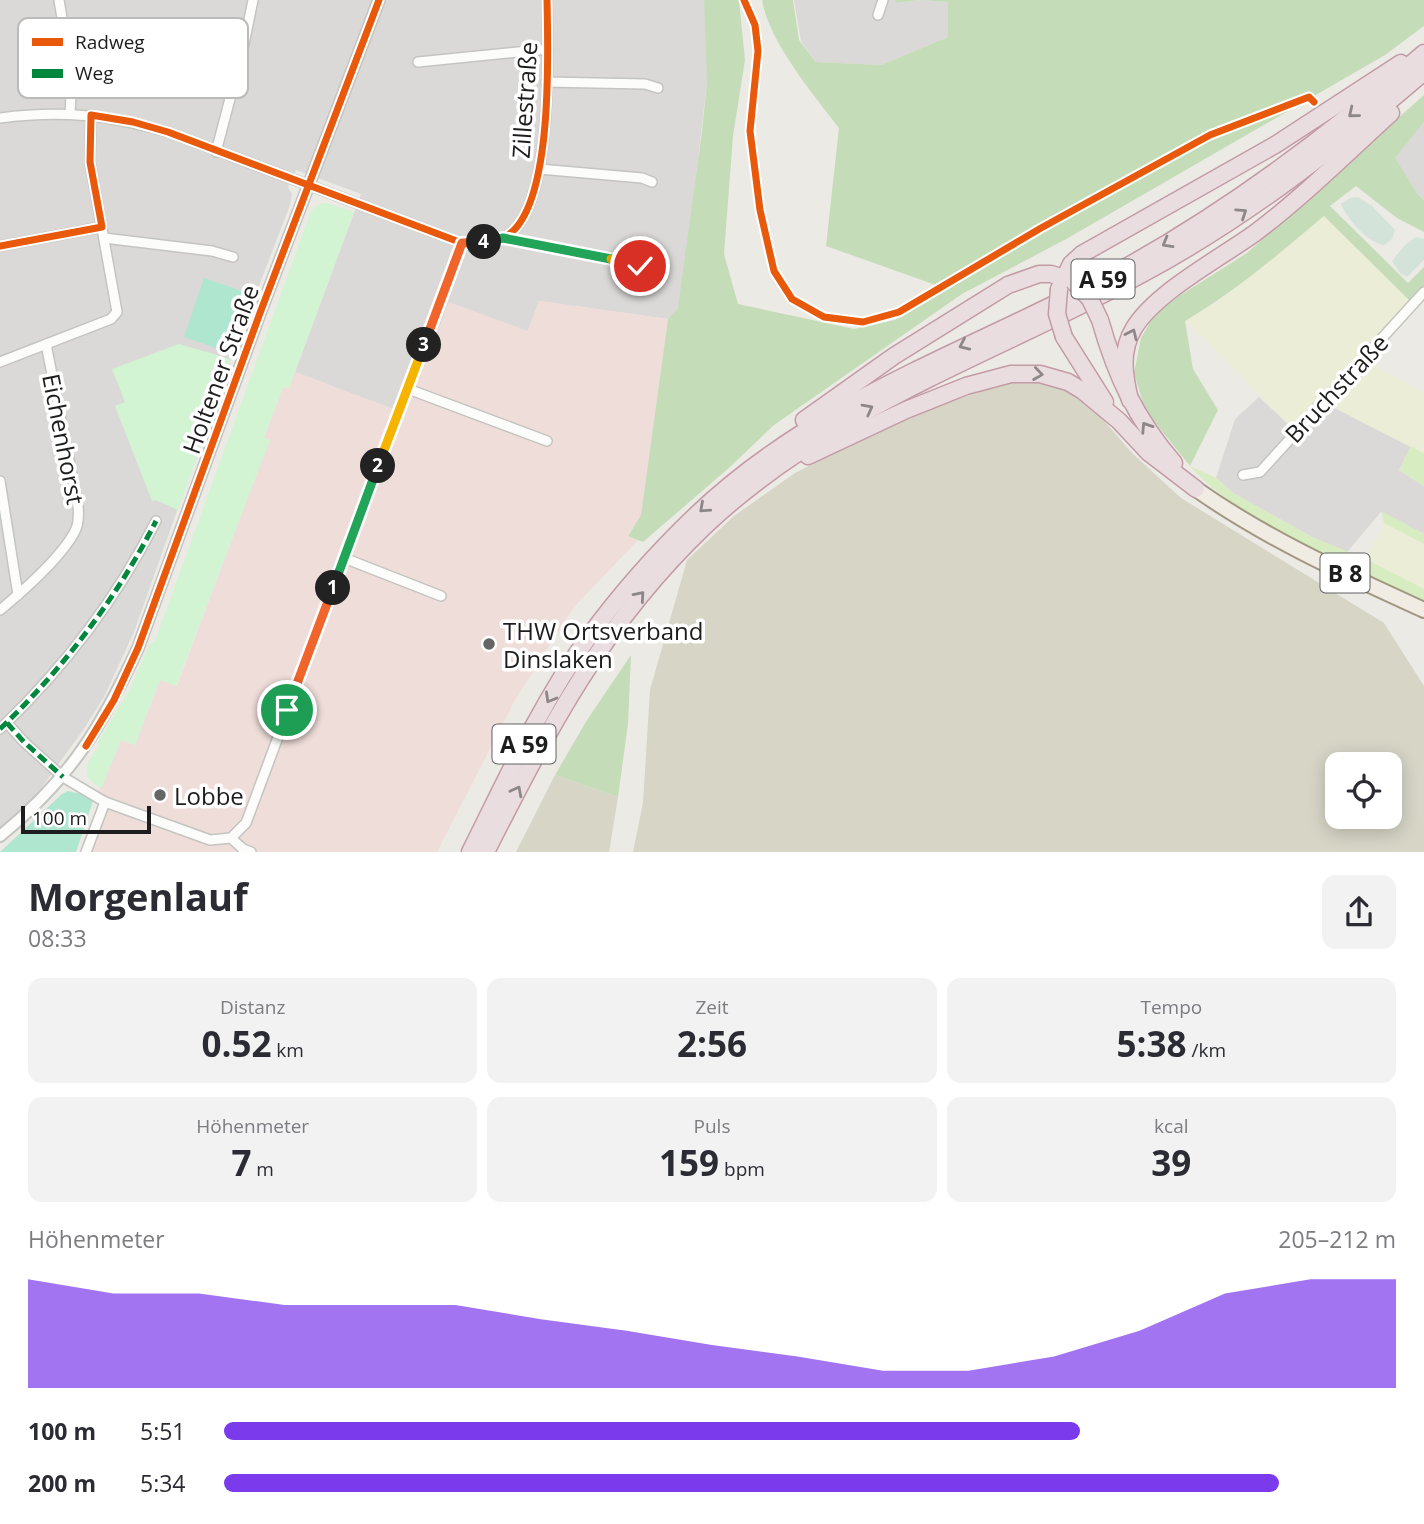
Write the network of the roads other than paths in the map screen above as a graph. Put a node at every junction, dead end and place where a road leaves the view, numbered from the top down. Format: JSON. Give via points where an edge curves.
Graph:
{"nodes":[{"id":1,"x":59,"y":0,"type":"edge"},
{"id":2,"x":253,"y":0,"type":"edge"},
{"id":3,"x":379,"y":0,"type":"edge"},
{"id":4,"x":547,"y":0,"type":"edge"},
{"id":5,"x":883,"y":0,"type":"edge"},
{"id":6,"x":878,"y":15,"type":"dead end"},
{"id":7,"x":62,"y":18,"type":"edge"},
{"id":8,"x":248,"y":24,"type":"edge"},
{"id":9,"x":548,"y":49,"type":"junction"},
{"id":10,"x":1424,"y":51,"type":"edge"},
{"id":11,"x":418,"y":62,"type":"dead end"},
{"id":12,"x":1424,"y":74,"type":"edge"},
{"id":13,"x":546,"y":82,"type":"junction"},
{"id":14,"x":658,"y":88,"type":"dead end"},
{"id":15,"x":71,"y":98,"type":"edge"},
{"id":16,"x":230,"y":98,"type":"edge"},
{"id":17,"x":70,"y":113,"type":"junction"},
{"id":18,"x":91,"y":114,"type":"junction"},
{"id":19,"x":0,"y":118,"type":"edge"},
{"id":20,"x":216,"y":152,"type":"junction"},
{"id":21,"x":539,"y":169,"type":"junction"},
{"id":22,"x":652,"y":182,"type":"dead end"},
{"id":23,"x":309,"y":185,"type":"junction"},
{"id":24,"x":102,"y":227,"type":"junction"},
{"id":25,"x":104,"y":238,"type":"junction"},
{"id":26,"x":503,"y":238,"type":"junction"},
{"id":27,"x":462,"y":243,"type":"junction"},
{"id":28,"x":0,"y":246,"type":"edge"},
{"id":29,"x":233,"y":257,"type":"dead end"},
{"id":30,"x":640,"y":266,"type":"dead end"},
{"id":31,"x":1065,"y":282,"type":"junction"},
{"id":32,"x":1424,"y":292,"type":"edge"},
{"id":33,"x":46,"y":344,"type":"junction"},
{"id":34,"x":0,"y":362,"type":"edge"},
{"id":35,"x":408,"y":389,"type":"junction"},
{"id":36,"x":1130,"y":400,"type":"junction"},
{"id":37,"x":1119,"y":421,"type":"junction"},
{"id":38,"x":547,"y":441,"type":"dead end"},
{"id":39,"x":756,"y":464,"type":"junction"},
{"id":40,"x":1243,"y":475,"type":"dead end"},
{"id":41,"x":0,"y":481,"type":"edge"},
{"id":42,"x":1196,"y":489,"type":"junction"},
{"id":43,"x":731,"y":503,"type":"junction"},
{"id":44,"x":2,"y":512,"type":"edge"},
{"id":45,"x":156,"y":521,"type":"dead end"},
{"id":46,"x":344,"y":558,"type":"junction"},
{"id":47,"x":18,"y":596,"type":"junction"},
{"id":48,"x":441,"y":596,"type":"dead end"},
{"id":49,"x":0,"y":610,"type":"edge"},
{"id":50,"x":1424,"y":610,"type":"edge"},
{"id":51,"x":3,"y":726,"type":"edge"},
{"id":52,"x":63,"y":776,"type":"junction"},
{"id":53,"x":105,"y":802,"type":"junction"},
{"id":54,"x":0,"y":836,"type":"edge"},
{"id":55,"x":231,"y":838,"type":"junction"},
{"id":56,"x":86,"y":852,"type":"edge"},
{"id":57,"x":251,"y":852,"type":"edge"},
{"id":58,"x":470,"y":852,"type":"edge"},
{"id":59,"x":486,"y":852,"type":"edge"}],
"edges":[{"from":1,"to":7,"type":"street"},
{"from":2,"to":8,"type":"street"},
{"from":3,"to":23,"type":"street","name":"Holtener Straße"},
{"from":4,"to":9,"type":"street","name":"Zillestraße"},
{"from":5,"to":6,"type":"street"},
{"from":9,"to":11,"type":"street"},
{"from":9,"to":13,"type":"street","name":"Zillestraße"},
{"from":10,"to":31,"type":"highway","via":[[1275,145],[1097,244],[1071,264]]},
{"from":10,"to":39,"type":"highway","number":"A 59","one_way":true,"via":[[1287,165],[1189,231],[1102,280],[898,377]]},
{"from":36,"to":12,"type":"highway","one_way":true,"via":[[1125,354],[1142,316],[1298,198],[1399,105]]},
{"from":43,"to":12,"type":"highway","number":"A 59","one_way":true,"via":[[774,468],[851,418],[1108,292],[1195,243],[1296,176]]},
{"from":13,"to":14,"type":"street"},
{"from":13,"to":21,"type":"street","name":"Zillestraße"},
{"from":15,"to":17,"type":"street"},
{"from":16,"to":20,"type":"street"},
{"from":17,"to":18,"type":"street"},
{"from":17,"to":19,"type":"street"},
{"from":18,"to":20,"type":"street","via":[[168,132]]},
{"from":18,"to":24,"type":"street","via":[[90,162]]},
{"from":20,"to":23,"type":"street"},
{"from":21,"to":22,"type":"street","via":[[642,177]]},
{"from":21,"to":26,"type":"street","name":"Zillestraße","via":[[522,217]]},
{"from":23,"to":27,"type":"street"},
{"from":23,"to":52,"type":"street","name":"Holtener Straße","via":[[138,648],[114,700]]},
{"from":24,"to":25,"type":"street"},
{"from":24,"to":28,"type":"street"},
{"from":25,"to":29,"type":"street"},
{"from":25,"to":33,"type":"street","via":[[117,312],[111,319]]},
{"from":26,"to":27,"type":"street"},
{"from":26,"to":30,"type":"street"},
{"from":27,"to":35,"type":"street"},
{"from":31,"to":36,"type":"highway","bridge":true,"via":[[1090,299]]},
{"from":31,"to":37,"type":"highway","bridge":true,"via":[[1057,314],[1064,337]]},
{"from":31,"to":39,"type":"highway","via":[[1039,274],[1024,278],[961,313],[796,426]]},
{"from":32,"to":40,"type":"street","name":"Bruchstraße","via":[[1259,472]]},
{"from":33,"to":34,"type":"street"},
{"from":33,"to":47,"type":"street","name":"Eichenhorst","via":[[79,520],[75,533]]},
{"from":35,"to":38,"type":"street"},
{"from":35,"to":46,"type":"street"},
{"from":42,"to":36,"type":"highway","one_way":true,"via":[[1159,445]]},
{"from":37,"to":42,"type":"highway","via":[[1149,453]]},
{"from":43,"to":37,"type":"highway","one_way":true,"via":[[832,443],[993,377],[1025,373],[1055,377],[1083,391]]},
{"from":39,"to":58,"type":"highway","number":"A 59","one_way":true,"via":[[657,554],[586,640],[527,740]]},
{"from":41,"to":44,"type":"street"},
{"from":42,"to":50,"type":"main road","number":"B 8","via":[[1267,534]]},
{"from":59,"to":43,"type":"highway","number":"A 59","one_way":true,"via":[[565,700],[598,650],[668,562]]},
{"from":44,"to":47,"type":"street"},
{"from":45,"to":51,"type":"street","via":[[110,600]]},
{"from":46,"to":48,"type":"street"},
{"from":46,"to":55,"type":"street","via":[[246,823]]},
{"from":47,"to":49,"type":"street","name":"Eichenhorst"},
{"from":51,"to":52,"type":"street"},
{"from":52,"to":53,"type":"street"},
{"from":52,"to":54,"type":"street","name":"Holtener Straße"},
{"from":53,"to":55,"type":"street","via":[[210,840]]},
{"from":53,"to":56,"type":"street"},
{"from":55,"to":57,"type":"street"}]}
